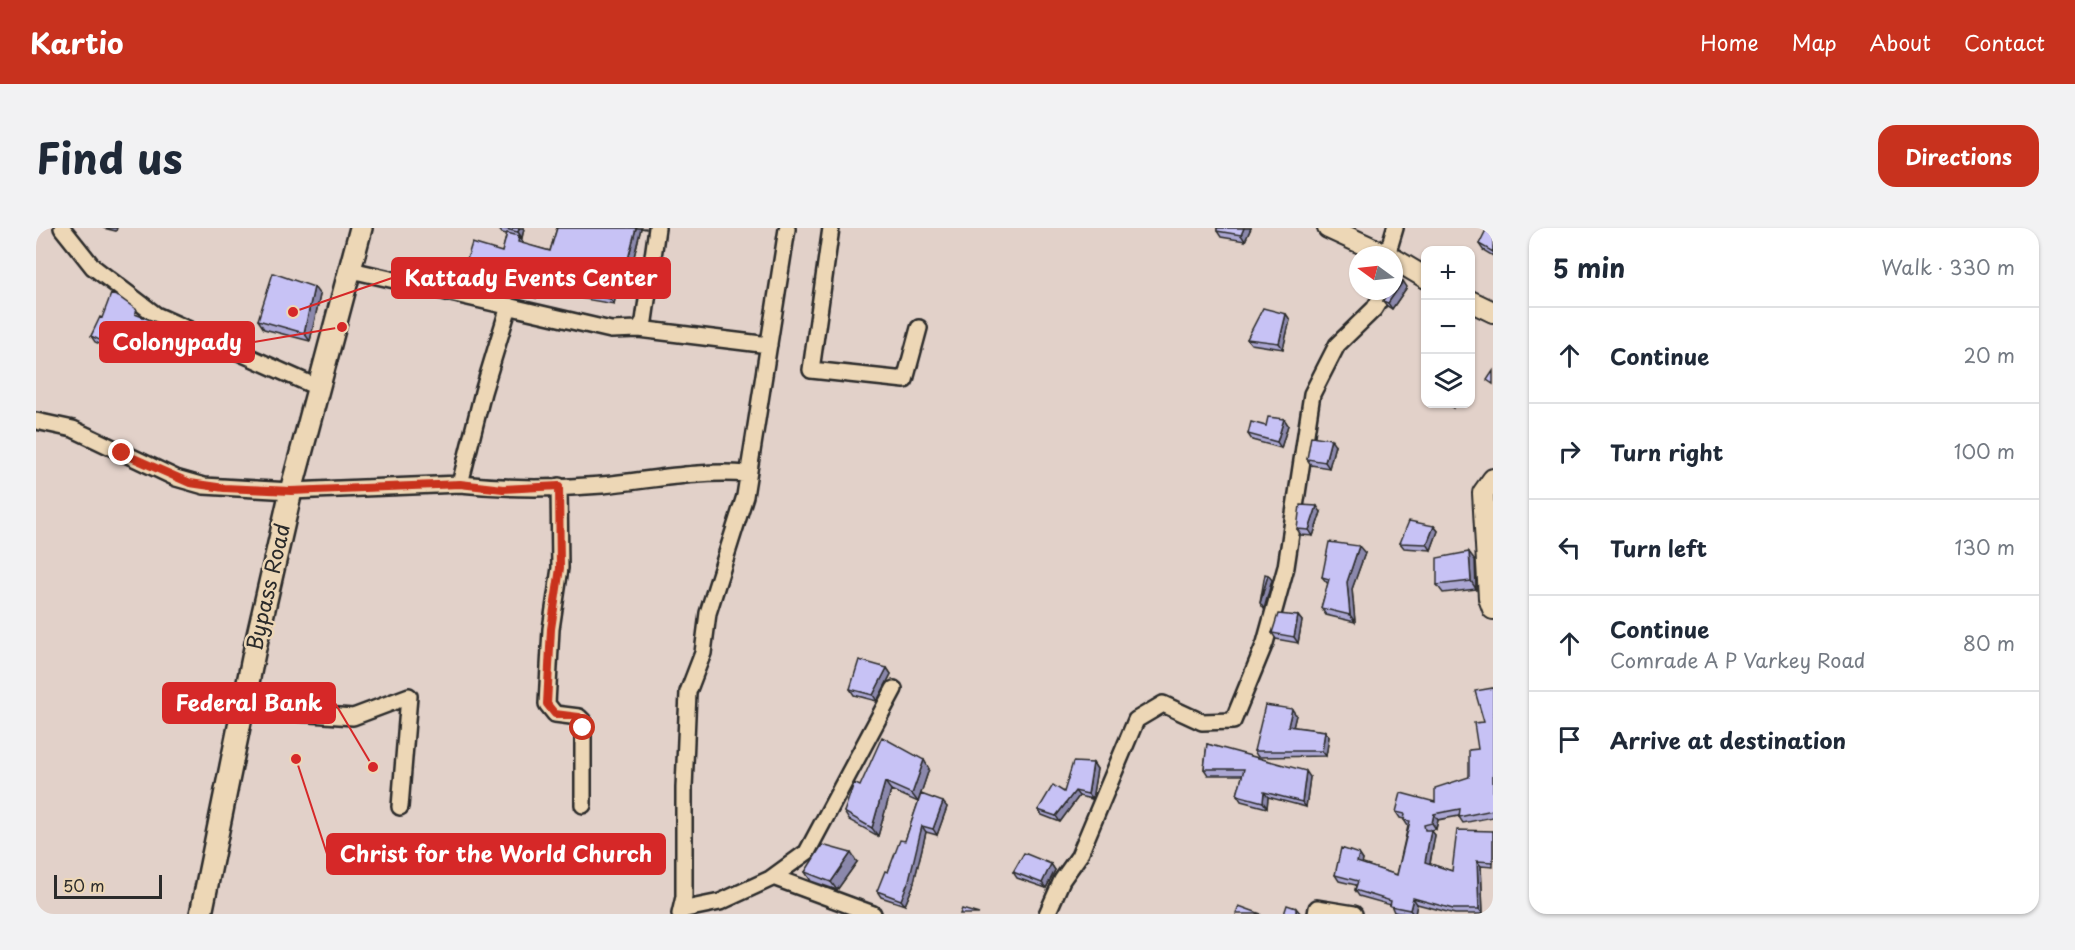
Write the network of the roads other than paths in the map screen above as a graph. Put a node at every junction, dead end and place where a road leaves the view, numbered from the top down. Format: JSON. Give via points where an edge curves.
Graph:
{"nodes":[{"id":1,"x":62,"y":228,"type":"edge"},
{"id":2,"x":361,"y":228,"type":"edge"},
{"id":3,"x":657,"y":228,"type":"edge"},
{"id":4,"x":831,"y":228,"type":"edge"},
{"id":5,"x":1328,"y":228,"type":"edge"},
{"id":6,"x":1395,"y":228,"type":"edge"},
{"id":7,"x":787,"y":229,"type":"edge"},
{"id":8,"x":1367,"y":246,"type":"edge"},
{"id":9,"x":1390,"y":246,"type":"edge"},
{"id":10,"x":1403,"y":265,"type":"edge"},
{"id":11,"x":351,"y":270,"type":"junction"},
{"id":12,"x":1421,"y":276,"type":"edge"},
{"id":13,"x":1380,"y":300,"type":"edge"},
{"id":14,"x":1475,"y":303,"type":"edge"},
{"id":15,"x":509,"y":306,"type":"junction"},
{"id":16,"x":1493,"y":312,"type":"edge"},
{"id":17,"x":919,"y":328,"type":"dead end"},
{"id":18,"x":639,"y":329,"type":"junction"},
{"id":19,"x":768,"y":345,"type":"junction"},
{"id":20,"x":319,"y":388,"type":"junction"},
{"id":21,"x":36,"y":421,"type":"edge"},
{"id":22,"x":748,"y":474,"type":"junction"},
{"id":23,"x":1493,"y":479,"type":"edge"},
{"id":24,"x":460,"y":484,"type":"junction"},
{"id":25,"x":559,"y":486,"type":"junction"},
{"id":26,"x":291,"y":491,"type":"junction"},
{"id":27,"x":1493,"y":609,"type":"edge"},
{"id":28,"x":894,"y":689,"type":"dead end"},
{"id":29,"x":242,"y":709,"type":"junction"},
{"id":30,"x":583,"y":805,"type":"dead end"},
{"id":31,"x":400,"y":807,"type":"dead end"},
{"id":32,"x":773,"y":877,"type":"junction"},
{"id":33,"x":681,"y":912,"type":"edge"},
{"id":34,"x":201,"y":914,"type":"edge"},
{"id":35,"x":873,"y":914,"type":"edge"},
{"id":36,"x":1047,"y":914,"type":"edge"},
{"id":37,"x":1316,"y":914,"type":"edge"},
{"id":38,"x":1354,"y":914,"type":"edge"}],
"edges":[{"from":1,"to":20,"type":"street","via":[[93,267],[156,315]]},
{"from":2,"to":11,"type":"main road","name":"Bypass Road"},
{"from":3,"to":18,"type":"street","via":[[644,321]]},
{"from":4,"to":17,"type":"street","via":[[811,370],[905,380]]},
{"from":5,"to":8,"type":"street"},
{"from":6,"to":9,"type":"street"},
{"from":7,"to":19,"type":"street"},
{"from":10,"to":12,"type":"street"},
{"from":11,"to":15,"type":"street"},
{"from":11,"to":20,"type":"main road","name":"Bypass Road"},
{"from":13,"to":36,"type":"street","via":[[1337,345],[1312,394],[1286,567],[1265,643],[1233,721],[1202,722],[1163,704],[1136,720],[1079,856],[1062,880]]},
{"from":14,"to":16,"type":"street"},
{"from":15,"to":18,"type":"street","via":[[611,330]]},
{"from":15,"to":24,"type":"street"},
{"from":18,"to":19,"type":"street"},
{"from":19,"to":22,"type":"street"},
{"from":20,"to":26,"type":"main road","name":"Bypass Road"},
{"from":21,"to":26,"type":"street","via":[[73,429],[190,483]]},
{"from":22,"to":25,"type":"street","via":[[693,472],[601,485]]},
{"from":22,"to":33,"type":"street","via":[[745,496],[708,613],[703,653],[688,692]]},
{"from":23,"to":27,"type":"street","via":[[1483,494],[1489,598]]},
{"from":24,"to":25,"type":"street","via":[[503,489]]},
{"from":24,"to":26,"type":"street"},
{"from":25,"to":30,"type":"street","via":[[560,568],[551,629],[547,704],[555,714],[583,721]]},
{"from":26,"to":29,"type":"main road","name":"Bypass Road"},
{"from":28,"to":32,"type":"street","via":[[807,852]]},
{"from":29,"to":31,"type":"street","via":[[353,717],[409,696]]},
{"from":29,"to":34,"type":"main road","name":"Bypass Road"},
{"from":32,"to":33,"type":"street","via":[[720,902]]},
{"from":32,"to":35,"type":"street"},
{"from":37,"to":38,"type":"street","via":[[1317,908]]}]}
